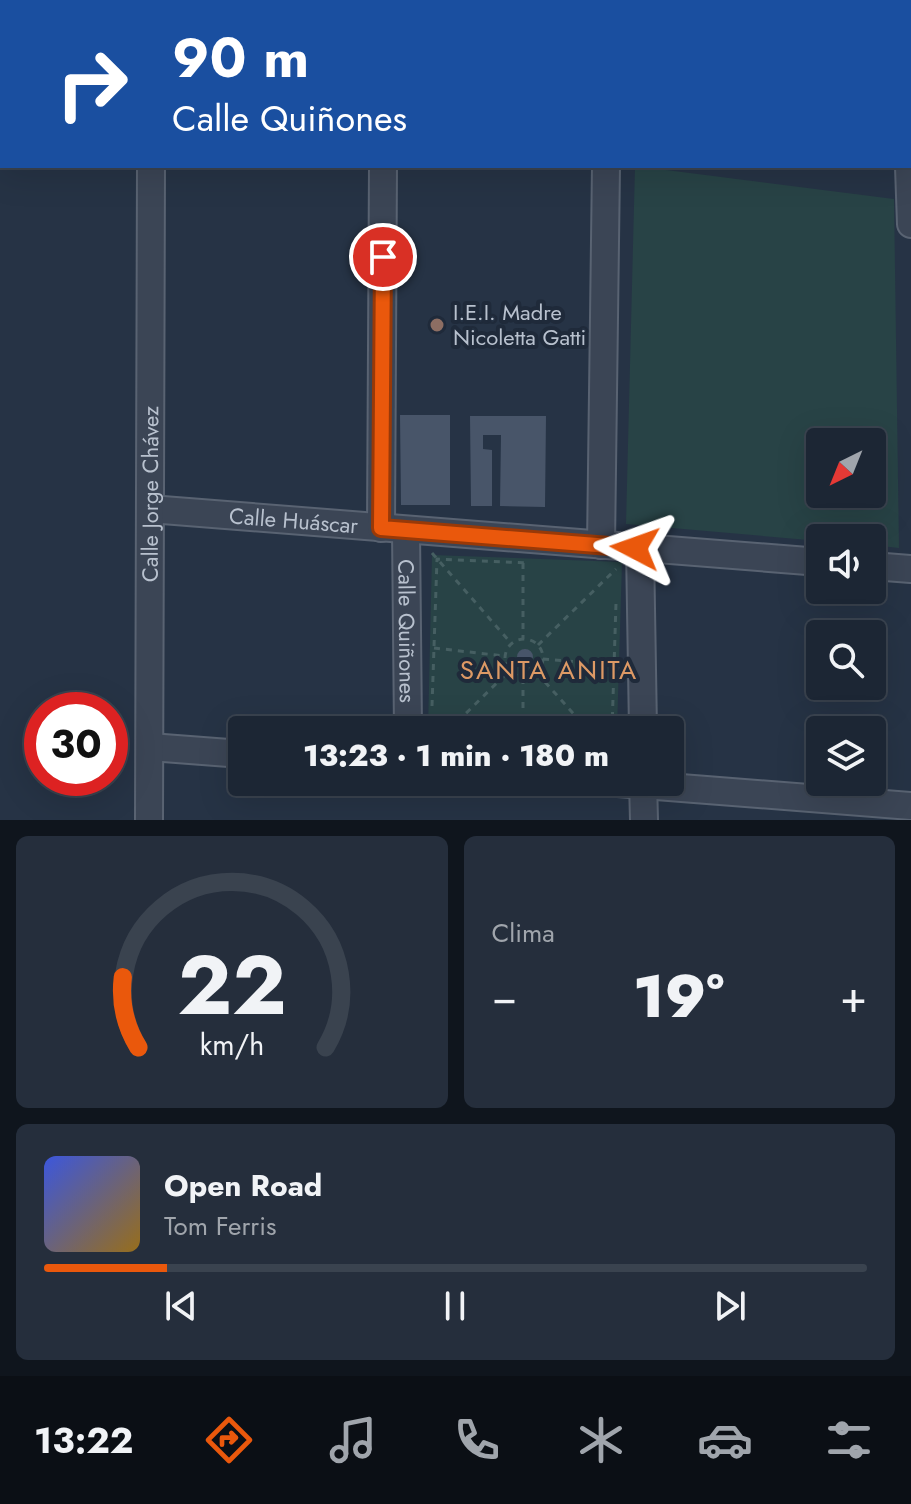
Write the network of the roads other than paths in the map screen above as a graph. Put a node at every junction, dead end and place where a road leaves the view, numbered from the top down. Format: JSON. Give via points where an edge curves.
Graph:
{"nodes":[{"id":1,"x":151,"y":168,"type":"edge"},
{"id":2,"x":383,"y":168,"type":"edge"},
{"id":3,"x":606,"y":168,"type":"edge"},
{"id":4,"x":905,"y":168,"type":"edge"},
{"id":5,"x":911,"y":224,"type":"edge"},
{"id":6,"x":150,"y":509,"type":"junction"},
{"id":7,"x":401,"y":530,"type":"junction"},
{"id":8,"x":640,"y":548,"type":"junction"},
{"id":9,"x":601,"y":556,"type":"junction"},
{"id":10,"x":806,"y":561,"type":"edge"},
{"id":11,"x":886,"y":567,"type":"edge"},
{"id":12,"x":911,"y":569,"type":"edge"},
{"id":13,"x":408,"y":716,"type":"edge"},
{"id":14,"x":643,"y":716,"type":"edge"},
{"id":15,"x":150,"y":747,"type":"junction"},
{"id":16,"x":228,"y":753,"type":"edge"},
{"id":17,"x":684,"y":787,"type":"edge"},
{"id":18,"x":643,"y":796,"type":"edge"},
{"id":19,"x":911,"y":806,"type":"edge"},
{"id":20,"x":149,"y":820,"type":"edge"},
{"id":21,"x":644,"y":820,"type":"edge"}],
"edges":[{"from":1,"to":6,"type":"street","name":"Calle Jorge Chávez"},
{"from":2,"to":7,"type":"street","name":"Calle Quiñones"},
{"from":3,"to":9,"type":"street"},
{"from":4,"to":5,"type":"street"},
{"from":6,"to":7,"type":"street","name":"Calle Huáscar"},
{"from":6,"to":15,"type":"street","name":"Calle Jorge Chávez"},
{"from":7,"to":9,"type":"street","name":"Calle Huáscar"},
{"from":7,"to":13,"type":"street","name":"Calle Quiñones"},
{"from":8,"to":9,"type":"street","name":"Calle Huáscar"},
{"from":8,"to":10,"type":"street","name":"Calle Huáscar"},
{"from":8,"to":14,"type":"street"},
{"from":11,"to":12,"type":"street"},
{"from":15,"to":16,"type":"street"},
{"from":15,"to":20,"type":"street","name":"Calle Jorge Chávez"},
{"from":17,"to":19,"type":"street"},
{"from":18,"to":21,"type":"street"}]}
